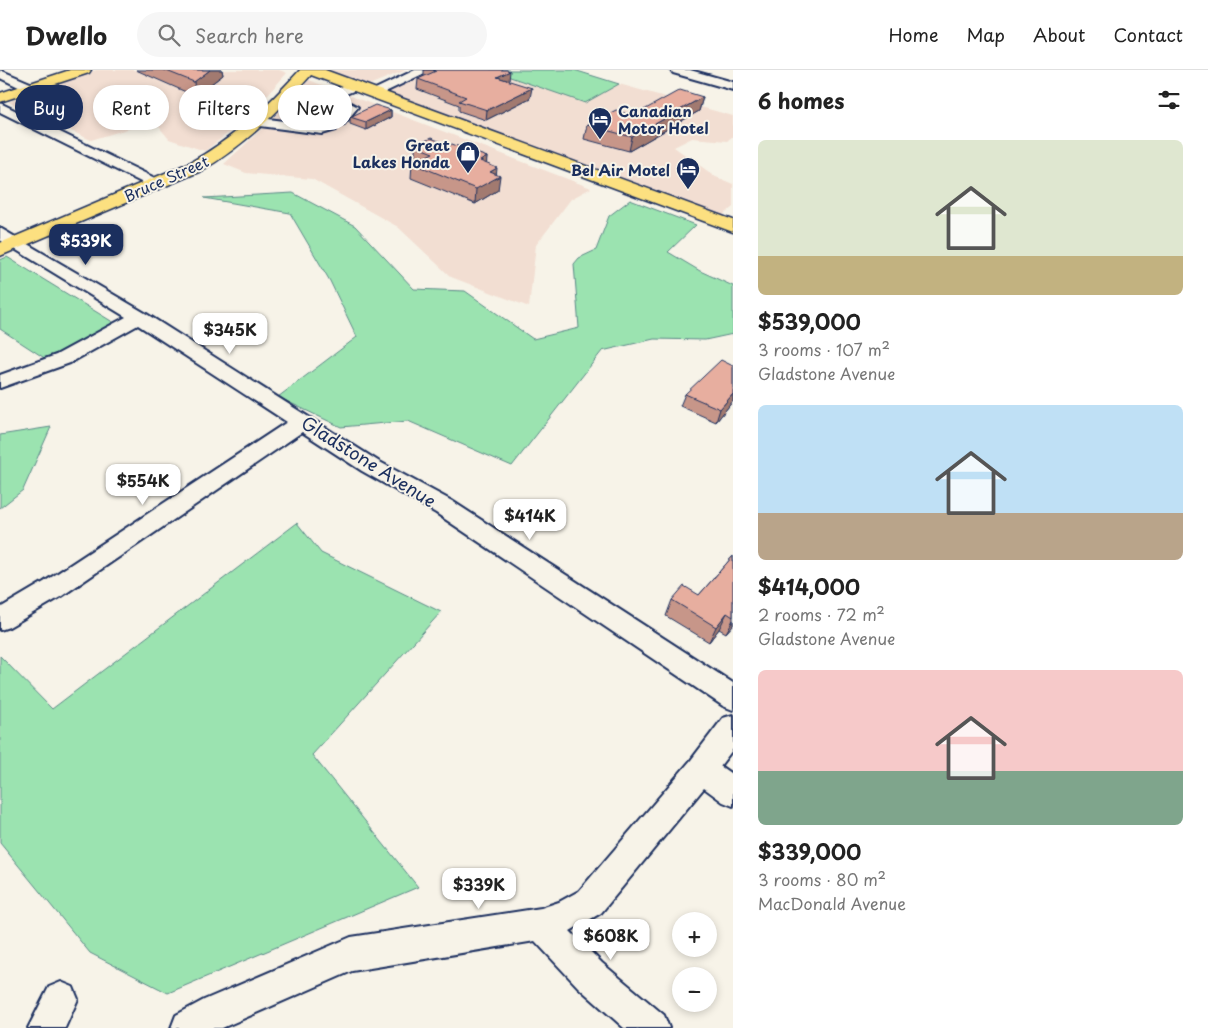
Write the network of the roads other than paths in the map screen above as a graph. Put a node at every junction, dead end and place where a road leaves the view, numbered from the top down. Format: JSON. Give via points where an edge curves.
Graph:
{"nodes":[{"id":1,"x":84,"y":70,"type":"edge"},
{"id":2,"x":310,"y":70,"type":"edge"},
{"id":3,"x":425,"y":70,"type":"edge"},
{"id":4,"x":677,"y":70,"type":"edge"},
{"id":5,"x":0,"y":73,"type":"edge"},
{"id":6,"x":24,"y":85,"type":"edge"},
{"id":7,"x":39,"y":85,"type":"edge"},
{"id":8,"x":354,"y":86,"type":"joint"},
{"id":9,"x":733,"y":86,"type":"edge"},
{"id":10,"x":15,"y":93,"type":"edge"},
{"id":11,"x":373,"y":93,"type":"junction"},
{"id":12,"x":0,"y":98,"type":"edge"},
{"id":13,"x":0,"y":106,"type":"edge"},
{"id":14,"x":268,"y":114,"type":"edge"},
{"id":15,"x":251,"y":130,"type":"edge"},
{"id":16,"x":154,"y":183,"type":"junction"},
{"id":17,"x":733,"y":226,"type":"edge"},
{"id":18,"x":0,"y":233,"type":"edge"},
{"id":19,"x":8,"y":246,"type":"edge"},
{"id":20,"x":139,"y":317,"type":"junction"},
{"id":21,"x":0,"y":382,"type":"edge"},
{"id":22,"x":303,"y":421,"type":"junction"},
{"id":23,"x":0,"y":620,"type":"edge"},
{"id":24,"x":733,"y":698,"type":"edge"},
{"id":25,"x":733,"y":727,"type":"edge"},
{"id":26,"x":701,"y":770,"type":"junction"},
{"id":27,"x":733,"y":792,"type":"edge"},
{"id":28,"x":541,"y":924,"type":"junction"},
{"id":29,"x":189,"y":1028,"type":"edge"},
{"id":30,"x":651,"y":1028,"type":"edge"}],
"edges":[{"from":1,"to":7,"type":"main road"},
{"from":2,"to":8,"type":"main road"},
{"from":2,"to":14,"type":"main road","name":"Bruce Street"},
{"from":3,"to":11,"type":"street"},
{"from":4,"to":9,"type":"street"},
{"from":5,"to":6,"type":"street"},
{"from":8,"to":11,"type":"main road"},
{"from":10,"to":12,"type":"main road"},
{"from":11,"to":17,"type":"main road"},
{"from":13,"to":16,"type":"street"},
{"from":15,"to":16,"type":"main road","name":"Bruce Street","via":[[220,154]]},
{"from":16,"to":19,"type":"main road","name":"Bruce Street"},
{"from":18,"to":19,"type":"street","name":"Gladstone Avenue"},
{"from":19,"to":20,"type":"street","name":"Gladstone Avenue"},
{"from":20,"to":21,"type":"street","via":[[63,359]]},
{"from":20,"to":22,"type":"street","name":"Gladstone Avenue"},
{"from":22,"to":23,"type":"street","via":[[53,589]]},
{"from":22,"to":24,"type":"street","name":"Gladstone Avenue","via":[[370,466],[452,513]]},
{"from":25,"to":26,"type":"street"},
{"from":26,"to":27,"type":"street"},
{"from":26,"to":28,"type":"street","via":[[590,902],[566,916]]},
{"from":28,"to":29,"type":"street","via":[[351,954],[216,1012]]},
{"from":28,"to":30,"type":"street","via":[[590,975]]}]}
